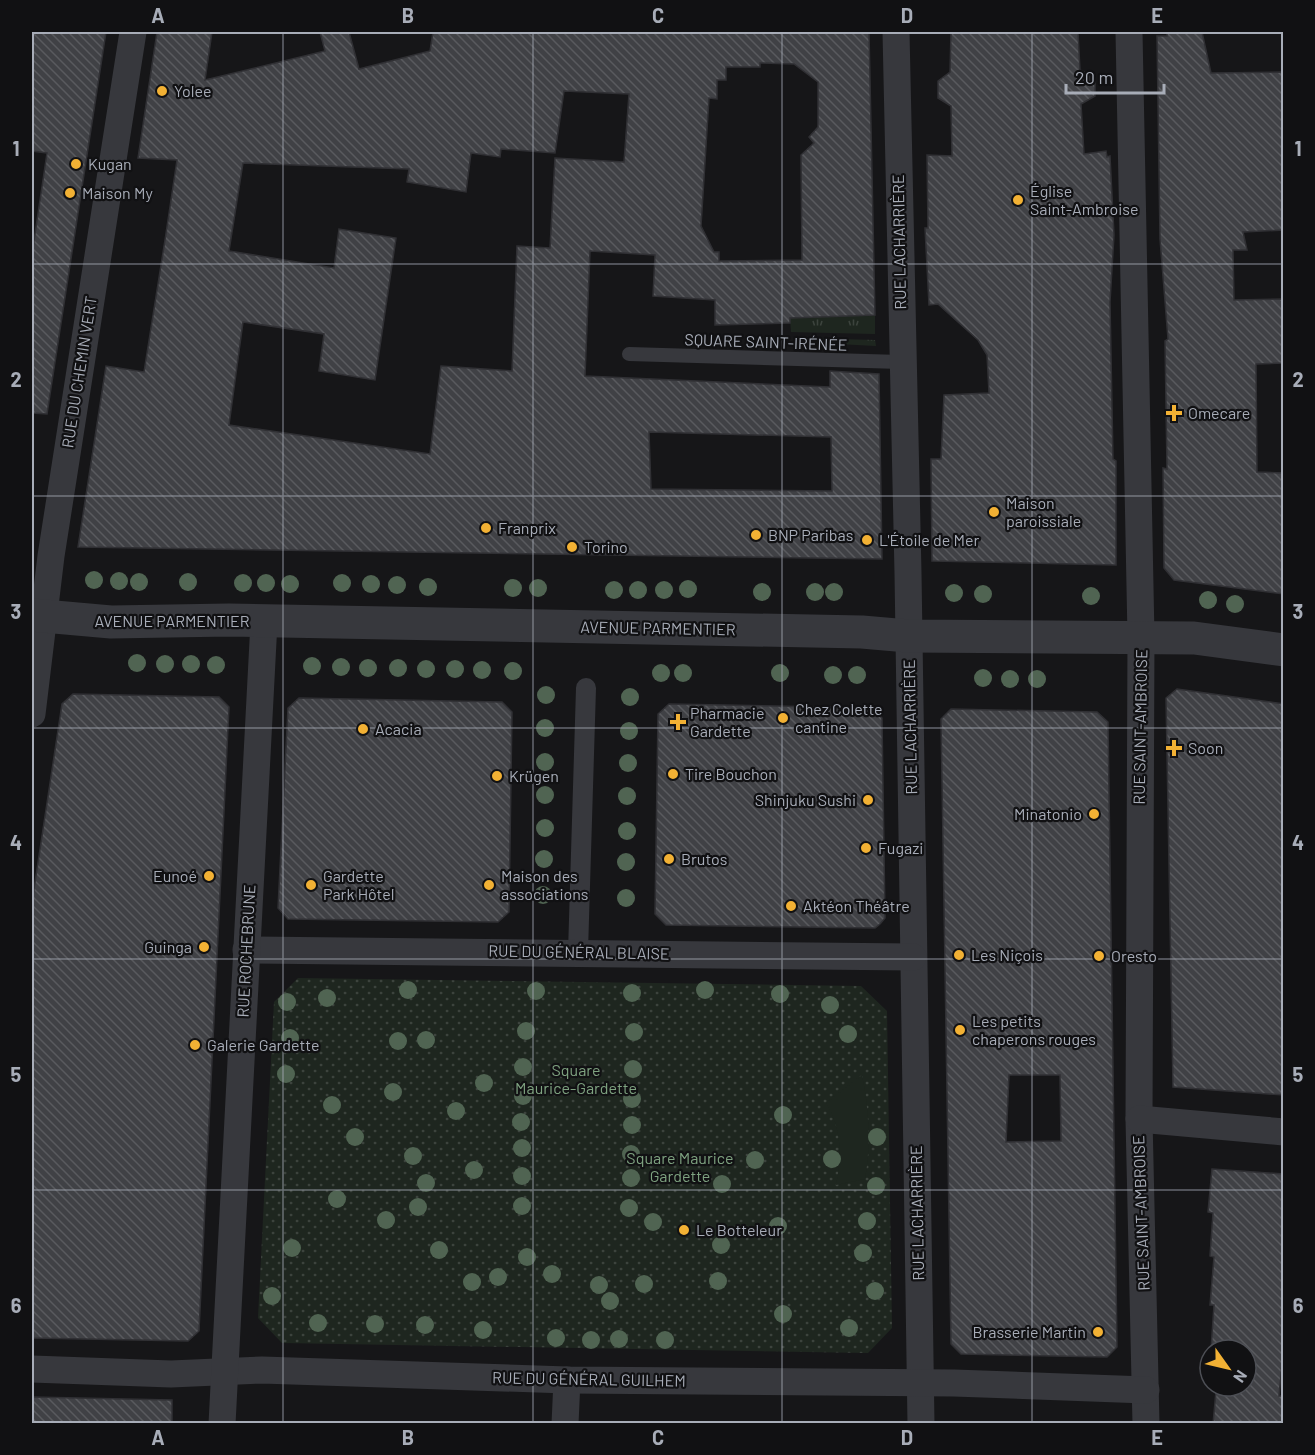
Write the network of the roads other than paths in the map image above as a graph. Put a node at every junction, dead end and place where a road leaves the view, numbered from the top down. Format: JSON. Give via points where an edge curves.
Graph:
{"nodes":[{"id":1,"x":133,"y":32,"type":"edge"},
{"id":2,"x":896,"y":32,"type":"edge"},
{"id":3,"x":1129,"y":32,"type":"edge"},
{"id":4,"x":629,"y":354,"type":"dead end"},
{"id":5,"x":902,"y":362,"type":"junction"},
{"id":6,"x":39,"y":616,"type":"edge"},
{"id":7,"x":264,"y":622,"type":"junction"},
{"id":8,"x":909,"y":636,"type":"junction"},
{"id":9,"x":1141,"y":637,"type":"junction"},
{"id":10,"x":1284,"y":650,"type":"edge"},
{"id":11,"x":586,"y":688,"type":"dead end"},
{"id":12,"x":32,"y":714,"type":"edge"},
{"id":13,"x":246,"y":950,"type":"junction"},
{"id":14,"x":578,"y":952,"type":"junction"},
{"id":15,"x":913,"y":957,"type":"junction"},
{"id":16,"x":1139,"y":1119,"type":"junction"},
{"id":17,"x":1284,"y":1132,"type":"edge"},
{"id":18,"x":32,"y":1369,"type":"edge"},
{"id":19,"x":224,"y":1371,"type":"junction"},
{"id":20,"x":567,"y":1380,"type":"junction"},
{"id":21,"x":920,"y":1383,"type":"junction"},
{"id":22,"x":1146,"y":1390,"type":"junction"},
{"id":23,"x":222,"y":1424,"type":"edge"},
{"id":24,"x":566,"y":1424,"type":"edge"},
{"id":25,"x":921,"y":1424,"type":"edge"},
{"id":26,"x":1146,"y":1424,"type":"edge"}],
"edges":[{"from":1,"to":6,"type":"street","name":"RUE DU CHEMIN VERT"},
{"from":2,"to":5,"type":"street","name":"RUE LACHARRIÈRE"},
{"from":3,"to":9,"type":"street","name":"RUE SAINT-AMBROISE"},
{"from":4,"to":5,"type":"lane","name":"SQUARE SAINT-IRÉNÉE"},
{"from":5,"to":8,"type":"street","name":"RUE LACHARRIÈRE"},
{"from":6,"to":7,"type":"street","name":"AVENUE PARMENTIER","via":[[111,622]]},
{"from":6,"to":12,"type":"street","name":"RUE DU CHEMIN VERT"},
{"from":7,"to":8,"type":"street","name":"AVENUE PARMENTIER"},
{"from":7,"to":13,"type":"street","name":"RUE ROCHEBRUNE"},
{"from":8,"to":9,"type":"street","name":"AVENUE PARMENTIER"},
{"from":8,"to":15,"type":"street","name":"RUE LACHARRIÈRE"},
{"from":9,"to":10,"type":"street","name":"AVENUE PARMENTIER","via":[[1194,638]]},
{"from":9,"to":16,"type":"street","name":"RUE SAINT-AMBROISE"},
{"from":11,"to":14,"type":"street"},
{"from":13,"to":14,"type":"street","name":"RUE DU GÉNÉRAL BLAISE"},
{"from":13,"to":19,"type":"street","name":"RUE ROCHEBRUNE"},
{"from":14,"to":15,"type":"street","name":"RUE DU GÉNÉRAL BLAISE"},
{"from":15,"to":21,"type":"street","name":"RUE LACHARRIÈRE"},
{"from":16,"to":17,"type":"street"},
{"from":16,"to":22,"type":"street","name":"RUE SAINT-AMBROISE"},
{"from":18,"to":19,"type":"street","name":"RUE DU GÉNÉRAL GUILHEM","via":[[171,1374]]},
{"from":19,"to":20,"type":"street","name":"RUE DU GÉNÉRAL GUILHEM"},
{"from":19,"to":23,"type":"street","name":"RUE ROCHEBRUNE"},
{"from":20,"to":21,"type":"street","name":"RUE DU GÉNÉRAL GUILHEM"},
{"from":20,"to":24,"type":"street"},
{"from":21,"to":22,"type":"street","name":"RUE DU GÉNÉRAL GUILHEM"},
{"from":21,"to":25,"type":"street","name":"RUE LACHARRIÈRE"},
{"from":22,"to":26,"type":"street","name":"RUE SAINT-AMBROISE"}]}
